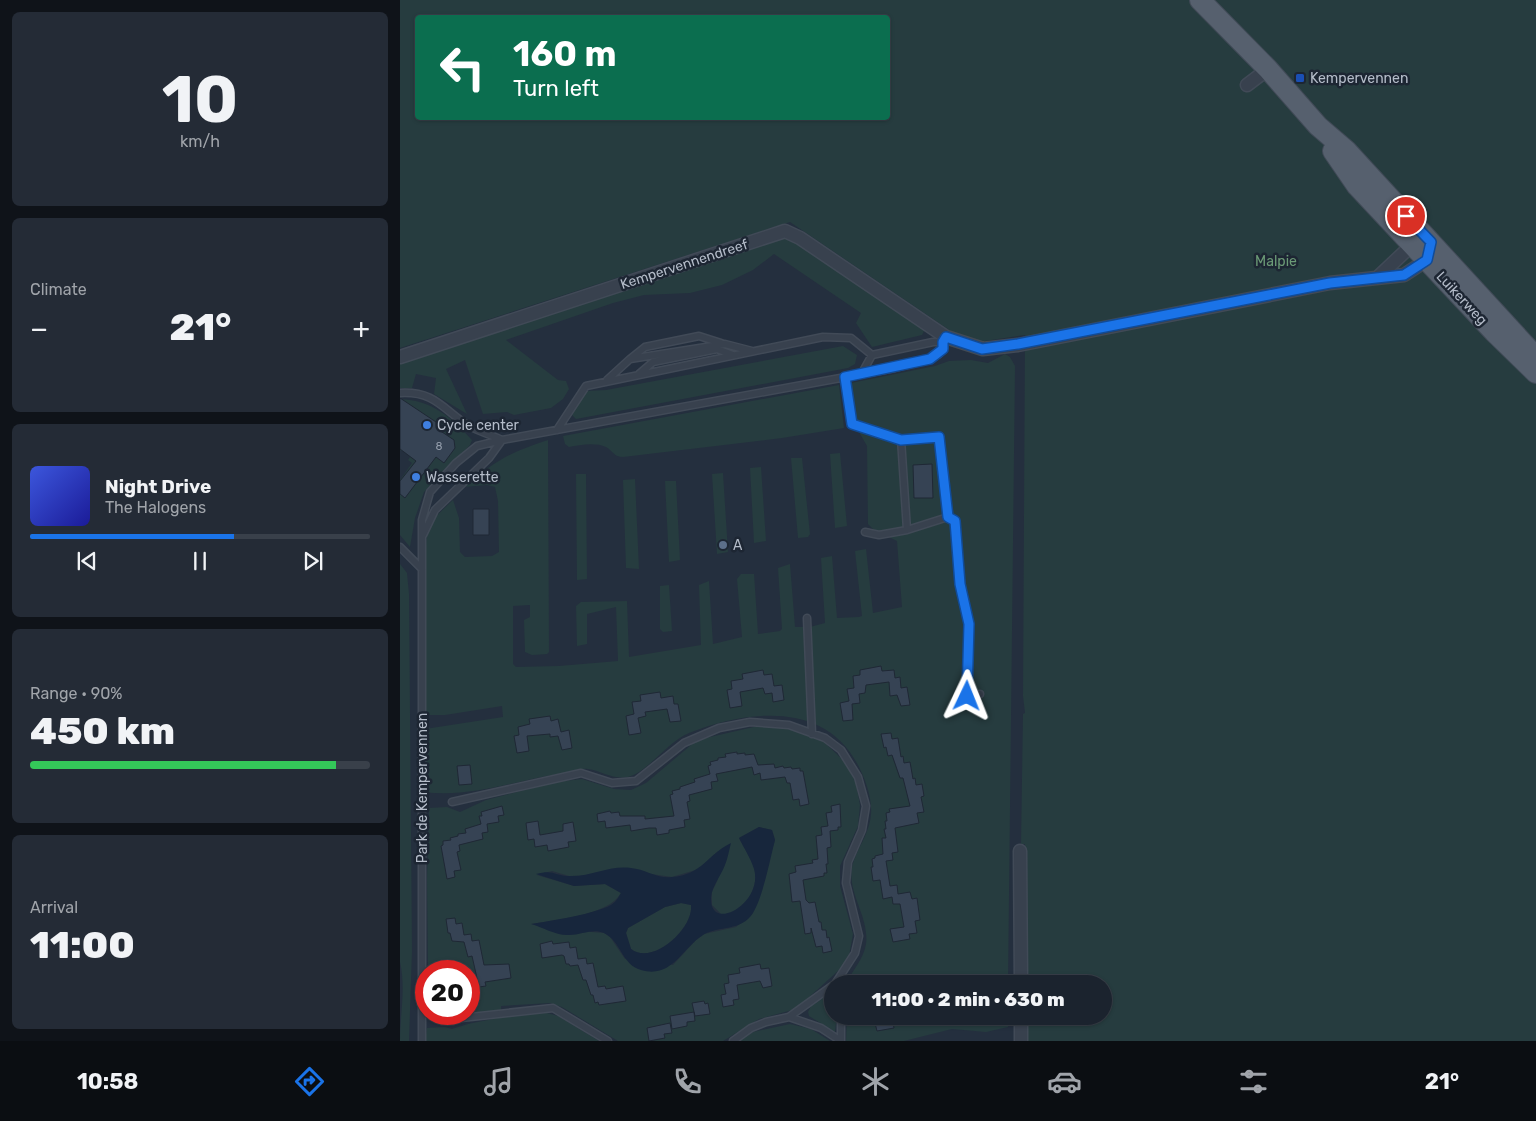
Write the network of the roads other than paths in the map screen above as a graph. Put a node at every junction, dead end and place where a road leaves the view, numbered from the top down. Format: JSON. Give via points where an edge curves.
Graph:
{"nodes":[{"id":1,"x":1200,"y":0,"type":"edge"},
{"id":2,"x":1423,"y":249,"type":"junction"},
{"id":3,"x":1378,"y":276,"type":"junction"},
{"id":4,"x":944,"y":340,"type":"junction"},
{"id":5,"x":725,"y":344,"type":"junction"},
{"id":6,"x":753,"y":352,"type":"junction"},
{"id":7,"x":872,"y":355,"type":"junction"},
{"id":8,"x":400,"y":357,"type":"edge"},
{"id":9,"x":1536,"y":357,"type":"edge"},
{"id":10,"x":630,"y":359,"type":"junction"},
{"id":11,"x":862,"y":373,"type":"junction"},
{"id":12,"x":1536,"y":373,"type":"edge"},
{"id":13,"x":845,"y":377,"type":"junction"},
{"id":14,"x":606,"y":381,"type":"junction"},
{"id":15,"x":400,"y":393,"type":"edge"},
{"id":16,"x":557,"y":430,"type":"junction"},
{"id":17,"x":502,"y":440,"type":"junction"},
{"id":18,"x":901,"y":440,"type":"junction"},
{"id":19,"x":948,"y":517,"type":"junction"},
{"id":20,"x":907,"y":530,"type":"junction"},
{"id":21,"x":865,"y":532,"type":"dead end"},
{"id":22,"x":423,"y":536,"type":"junction"},
{"id":23,"x":400,"y":546,"type":"edge"},
{"id":24,"x":422,"y":569,"type":"junction"},
{"id":25,"x":807,"y":618,"type":"dead end"},
{"id":26,"x":980,"y":694,"type":"dead end"},
{"id":27,"x":812,"y":734,"type":"junction"},
{"id":28,"x":452,"y":802,"type":"dead end"},
{"id":29,"x":1020,"y":851,"type":"dead end"},
{"id":30,"x":841,"y":975,"type":"edge"},
{"id":31,"x":1021,"y":975,"type":"edge"},
{"id":32,"x":824,"y":992,"type":"edge"},
{"id":33,"x":480,"y":1016,"type":"edge"},
{"id":34,"x":789,"y":1017,"type":"junction"},
{"id":35,"x":841,"y":1025,"type":"edge"},
{"id":36,"x":1021,"y":1025,"type":"edge"},
{"id":37,"x":422,"y":1041,"type":"edge"},
{"id":38,"x":608,"y":1041,"type":"edge"},
{"id":39,"x":733,"y":1041,"type":"edge"},
{"id":40,"x":841,"y":1041,"type":"edge"},
{"id":41,"x":1021,"y":1041,"type":"edge"}],
"edges":[{"from":1,"to":2,"type":"main road","name":"Luikerweg","via":[[1244,43],[1258,76],[1301,108],[1346,150]]},
{"from":2,"to":3,"type":"street"},
{"from":2,"to":3,"type":"street","name":"Kempervennendreef","via":[[1404,275]]},
{"from":2,"to":9,"type":"main road","name":"Luikerweg"},
{"from":2,"to":12,"type":"main road","name":"Luikerweg","via":[[1494,332]]},
{"from":3,"to":4,"type":"street","name":"Kempervennendreef","via":[[1009,346],[982,349]]},
{"from":4,"to":7,"type":"lane"},
{"from":4,"to":8,"type":"street","name":"Kempervennendreef","via":[[800,238],[785,231]]},
{"from":4,"to":11,"type":"lane","via":[[943,349],[930,359]]},
{"from":5,"to":6,"type":"lane"},
{"from":5,"to":10,"type":"lane"},
{"from":5,"to":10,"type":"lane","via":[[699,336],[645,347]]},
{"from":6,"to":7,"type":"lane","via":[[822,337],[851,338]]},
{"from":6,"to":14,"type":"lane","via":[[734,355],[717,349],[653,362],[638,375]]},
{"from":7,"to":11,"type":"lane"},
{"from":10,"to":14,"type":"lane"},
{"from":11,"to":13,"type":"lane"},
{"from":13,"to":16,"type":"lane"},
{"from":13,"to":18,"type":"lane","via":[[852,424]]},
{"from":14,"to":16,"type":"lane","via":[[586,386]]},
{"from":15,"to":17,"type":"lane","via":[[410,392],[440,402],[469,425]]},
{"from":16,"to":17,"type":"lane"},
{"from":17,"to":22,"type":"lane","name":"Park de Kempervennen","via":[[489,458],[435,510]]},
{"from":17,"to":22,"type":"lane","name":"Park de Kempervennen","via":[[477,446],[430,492],[422,520]]},
{"from":18,"to":19,"type":"lane","via":[[939,437]]},
{"from":18,"to":20,"type":"lane"},
{"from":19,"to":20,"type":"lane"},
{"from":19,"to":26,"type":"lane","via":[[955,521],[960,584],[969,624],[967,696]]},
{"from":20,"to":21,"type":"lane","via":[[879,535]]},
{"from":22,"to":24,"type":"lane","name":"Park de Kempervennen"},
{"from":23,"to":24,"type":"lane"},
{"from":24,"to":37,"type":"lane","name":"Park de Kempervennen"},
{"from":25,"to":27,"type":"lane"},
{"from":27,"to":28,"type":"lane","via":[[788,725],[750,722],[720,728],[684,743],[636,782],[612,782],[580,773]]},
{"from":27,"to":30,"type":"lane","via":[[825,738],[841,750],[858,777],[866,806],[862,830],[848,862],[846,883],[858,928],[856,953]]},
{"from":29,"to":31,"type":"street"},
{"from":32,"to":34,"type":"lane"},
{"from":33,"to":38,"type":"lane","via":[[553,1008]]},
{"from":34,"to":39,"type":"lane","via":[[750,1028]]},
{"from":34,"to":40,"type":"lane","via":[[821,1028]]},
{"from":35,"to":40,"type":"lane"},
{"from":36,"to":41,"type":"street"}]}
